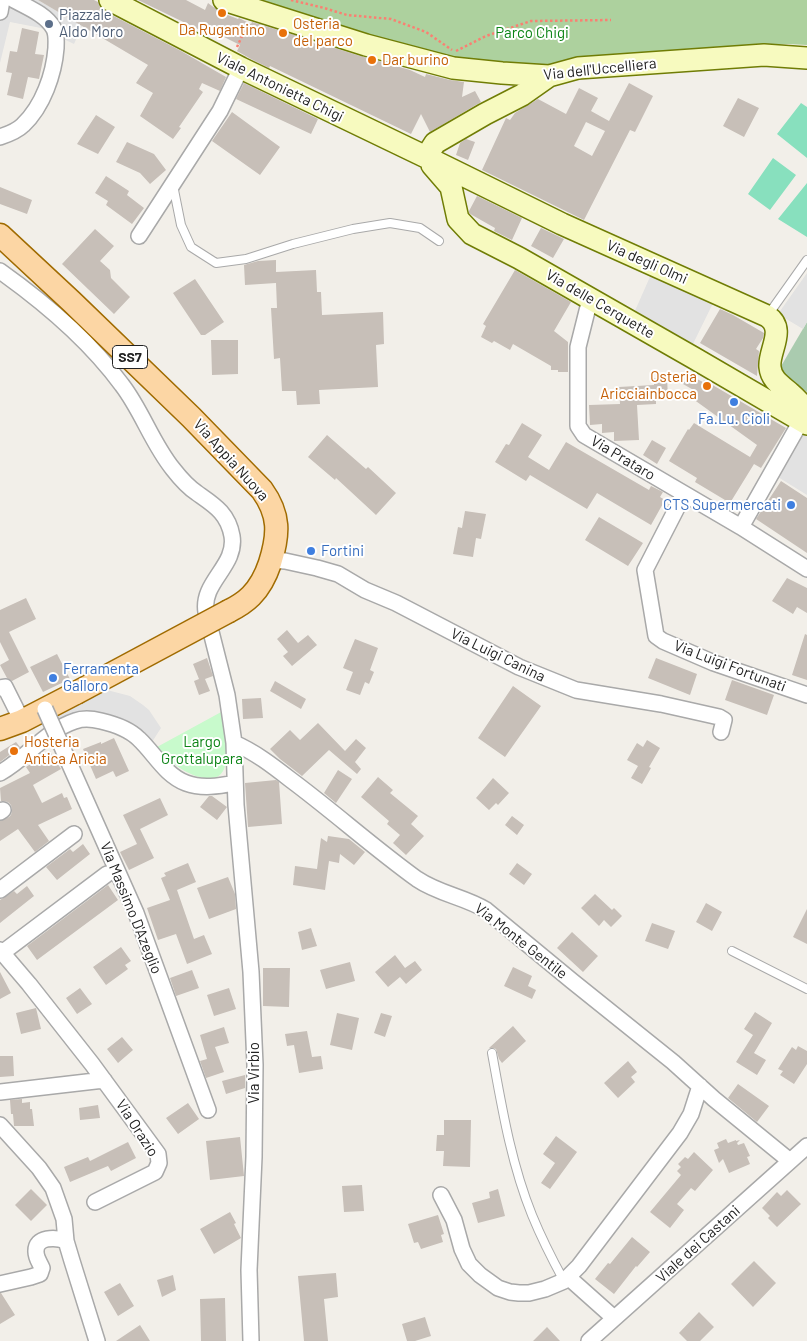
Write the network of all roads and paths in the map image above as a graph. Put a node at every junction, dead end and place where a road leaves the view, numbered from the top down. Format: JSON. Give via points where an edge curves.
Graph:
{"nodes":[{"id":1,"x":2,"y":0,"type":"edge"},
{"id":2,"x":14,"y":0,"type":"edge"},
{"id":3,"x":110,"y":0,"type":"edge"},
{"id":4,"x":224,"y":0,"type":"edge"},
{"id":5,"x":292,"y":0,"type":"edge"},
{"id":6,"x":254,"y":10,"type":"junction"},
{"id":7,"x":0,"y":12,"type":"edge"},
{"id":8,"x":612,"y":20,"type":"dead end"},
{"id":9,"x":807,"y":58,"type":"edge"},
{"id":10,"x":235,"y":66,"type":"junction"},
{"id":11,"x":549,"y":76,"type":"junction"},
{"id":12,"x":0,"y":137,"type":"edge"},
{"id":13,"x":426,"y":157,"type":"junction"},
{"id":14,"x":173,"y":185,"type":"junction"},
{"id":15,"x":0,"y":235,"type":"edge"},
{"id":16,"x":139,"y":236,"type":"dead end"},
{"id":17,"x":440,"y":241,"type":"dead end"},
{"id":18,"x":807,"y":260,"type":"edge"},
{"id":19,"x":0,"y":271,"type":"edge"},
{"id":20,"x":590,"y":299,"type":"junction"},
{"id":21,"x":767,"y":316,"type":"junction"},
{"id":22,"x":805,"y":419,"type":"edge"},
{"id":23,"x":684,"y":494,"type":"junction"},
{"id":24,"x":741,"y":527,"type":"junction"},
{"id":25,"x":270,"y":560,"type":"junction"},
{"id":26,"x":807,"y":569,"type":"edge"},
{"id":27,"x":2,"y":684,"type":"edge"},
{"id":28,"x":807,"y":695,"type":"edge"},
{"id":29,"x":45,"y":709,"type":"junction"},
{"id":30,"x":22,"y":721,"type":"junction"},
{"id":31,"x":0,"y":729,"type":"edge"},
{"id":32,"x":720,"y":732,"type":"dead end"},
{"id":33,"x":234,"y":743,"type":"junction"},
{"id":34,"x":0,"y":773,"type":"edge"},
{"id":35,"x":235,"y":783,"type":"junction"},
{"id":36,"x":74,"y":834,"type":"dead end"},
{"id":37,"x":107,"y":874,"type":"dead end"},
{"id":38,"x":0,"y":890,"type":"edge"},
{"id":39,"x":1,"y":951,"type":"edge"},
{"id":40,"x":732,"y":951,"type":"dead end"},
{"id":41,"x":807,"y":989,"type":"edge"},
{"id":42,"x":492,"y":1053,"type":"dead end"},
{"id":43,"x":104,"y":1080,"type":"junction"},
{"id":44,"x":700,"y":1086,"type":"junction"},
{"id":45,"x":0,"y":1092,"type":"edge"},
{"id":46,"x":208,"y":1110,"type":"dead end"},
{"id":47,"x":0,"y":1125,"type":"edge"},
{"id":48,"x":807,"y":1146,"type":"edge"},
{"id":49,"x":790,"y":1161,"type":"junction"},
{"id":50,"x":441,"y":1195,"type":"dead end"},
{"id":51,"x":95,"y":1202,"type":"dead end"},
{"id":52,"x":66,"y":1241,"type":"junction"},
{"id":53,"x":566,"y":1279,"type":"junction"},
{"id":54,"x":0,"y":1284,"type":"edge"},
{"id":55,"x":614,"y":1318,"type":"junction"},
{"id":56,"x":96,"y":1341,"type":"edge"},
{"id":57,"x":250,"y":1341,"type":"edge"},
{"id":58,"x":589,"y":1341,"type":"edge"}],
"edges":[{"from":1,"to":7,"type":"street"},
{"from":2,"to":12,"type":"street","via":[[39,14],[54,28],[55,54],[50,80],[30,118],[20,128]]},
{"from":3,"to":10,"type":"street","name":"Viale Antonietta Chigi"},
{"from":4,"to":6,"type":"street","name":"Via dell'Uccelliera"},
{"from":5,"to":8,"type":"path","via":[[347,15],[391,20],[426,32],[454,52],[486,36],[530,21]]},
{"from":6,"to":10,"type":"path"},
{"from":6,"to":11,"type":"street","name":"Via dell'Uccelliera","via":[[366,46],[452,68]]},
{"from":9,"to":11,"type":"street","name":"Via dell'Uccelliera","via":[[764,55],[578,68]]},
{"from":10,"to":13,"type":"street","name":"Viale Antonietta Chigi"},
{"from":10,"to":14,"type":"street","via":[[220,111]]},
{"from":11,"to":13,"type":"street","via":[[522,95],[435,143]]},
{"from":13,"to":20,"type":"street","name":"Via delle Cerquette","via":[[451,187],[458,219],[472,234]]},
{"from":13,"to":21,"type":"street","name":"Via degli Olmi","via":[[562,224]]},
{"from":14,"to":16,"type":"street"},
{"from":14,"to":17,"type":"lane","via":[[181,225],[191,247],[216,264],[246,260],[293,244],[390,223],[420,228]]},
{"from":15,"to":25,"type":"main road","name":"Via Appia Nuova","number":"SS7","via":[[191,417],[262,490],[277,524]]},
{"from":18,"to":21,"type":"lane"},
{"from":19,"to":33,"type":"street","via":[[74,331],[102,360],[128,394],[173,470],[193,490],[214,504],[225,519],[232,535],[232,549],[205,600],[227,695]]},
{"from":20,"to":22,"type":"street","name":"Via delle Cerquette"},
{"from":20,"to":23,"type":"street","name":"Via Prataro","via":[[578,347],[578,426],[584,435]]},
{"from":21,"to":22,"type":"street","via":[[774,323],[776,332],[770,360],[772,374],[797,400]]},
{"from":22,"to":24,"type":"street"},
{"from":23,"to":24,"type":"street","name":"Via Prataro"},
{"from":23,"to":28,"type":"street","name":"Via Luigi Fortunati","via":[[645,570],[656,636],[714,662]]},
{"from":24,"to":26,"type":"street","name":"Via Prataro"},
{"from":25,"to":29,"type":"main road","name":"Via Appia Nuova","number":"SS7","bridge":true,"via":[[264,579],[243,603]]},
{"from":25,"to":32,"type":"street","name":"Via Luigi Canina","via":[[285,560],[338,574],[519,666],[576,690],[719,717],[724,720]]},
{"from":27,"to":30,"type":"street"},
{"from":29,"to":30,"type":"main road","name":"Via Appia Nuova","number":"SS7"},
{"from":29,"to":46,"type":"street","name":"Via Massimo D'Azeglio","bridge":true,"via":[[136,913]]},
{"from":30,"to":31,"type":"main road","name":"Via Appia Nuova","number":"SS7"},
{"from":33,"to":35,"type":"street"},
{"from":33,"to":44,"type":"street","name":"Via Monte Gentile","via":[[272,765],[420,880],[486,910]]},
{"from":34,"to":35,"type":"street","via":[[58,729],[76,720],[92,719],[114,725],[137,738],[172,775],[186,783],[202,787]]},
{"from":35,"to":57,"type":"street","name":"Via Virbio","via":[[254,1029]]},
{"from":36,"to":38,"type":"street"},
{"from":37,"to":39,"type":"street"},
{"from":39,"to":43,"type":"street","name":"Via Orazio"},
{"from":40,"to":41,"type":"lane"},
{"from":42,"to":53,"type":"lane","via":[[508,1140],[519,1179],[547,1249]]},
{"from":43,"to":45,"type":"street"},
{"from":43,"to":51,"type":"street","name":"Via Orazio","via":[[155,1150],[159,1164],[155,1172]]},
{"from":44,"to":49,"type":"street","name":"Via Monte Gentile"},
{"from":44,"to":53,"type":"street","via":[[691,1114],[676,1139],[585,1259]]},
{"from":47,"to":52,"type":"street","via":[[53,1188],[64,1219]]},
{"from":48,"to":49,"type":"street","name":"Viale dei Castani"},
{"from":49,"to":55,"type":"street","name":"Viale dei Castani"},
{"from":50,"to":53,"type":"street","via":[[468,1260],[494,1286],[510,1292],[528,1292]]},
{"from":52,"to":54,"type":"street","via":[[55,1238],[43,1240],[38,1245],[40,1274]]},
{"from":52,"to":56,"type":"street"},
{"from":53,"to":55,"type":"street"},
{"from":55,"to":58,"type":"street","name":"Viale dei Castani"}]}
